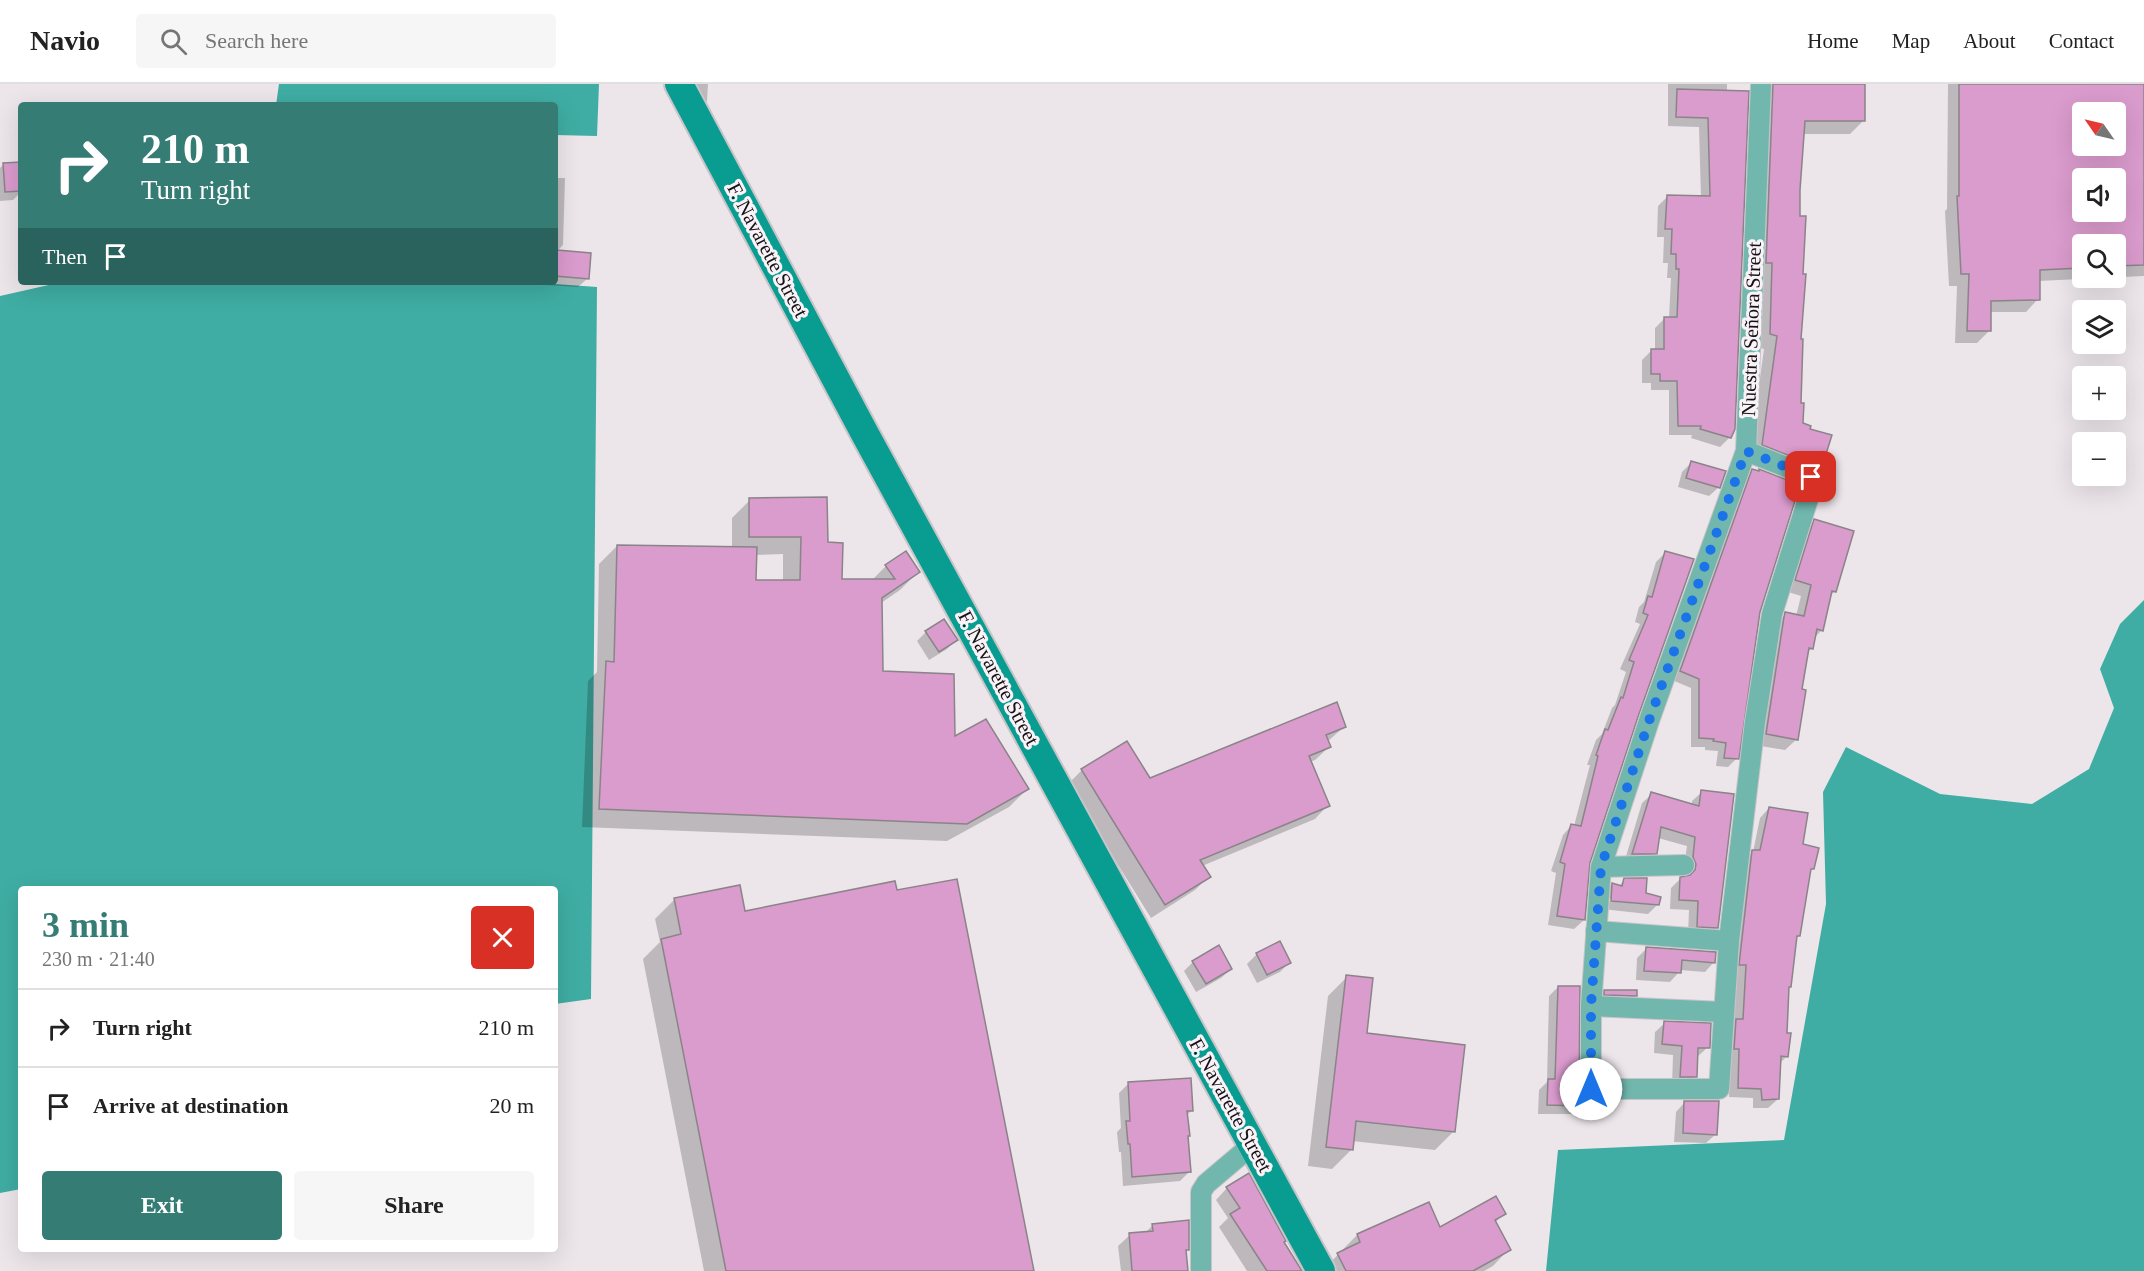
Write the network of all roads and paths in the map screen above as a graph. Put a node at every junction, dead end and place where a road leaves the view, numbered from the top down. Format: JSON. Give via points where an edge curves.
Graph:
{"nodes":[{"id":1,"x":679,"y":84,"type":"edge"},
{"id":2,"x":1761,"y":84,"type":"edge"},
{"id":3,"x":1746,"y":451,"type":"junction"},
{"id":4,"x":1684,"y":866,"type":"dead end"},
{"id":5,"x":1601,"y":867,"type":"junction"},
{"id":6,"x":1596,"y":931,"type":"junction"},
{"id":7,"x":1729,"y":941,"type":"junction"},
{"id":8,"x":1591,"y":1006,"type":"junction"},
{"id":9,"x":1724,"y":1012,"type":"junction"},
{"id":10,"x":1252,"y":1145,"type":"junction"},
{"id":11,"x":1201,"y":1271,"type":"edge"},
{"id":12,"x":1321,"y":1271,"type":"edge"}],
"edges":[{"from":1,"to":10,"type":"main road","name":"F. Navarette Street"},
{"from":2,"to":3,"type":"street","name":"Nuestra Señora Street"},
{"from":3,"to":5,"type":"street","name":"Nuestra Señora Street"},
{"from":3,"to":7,"type":"street","via":[[1811,477],[1813,483],[1772,614]]},
{"from":4,"to":5,"type":"street"},
{"from":5,"to":6,"type":"street","name":"Nuestra Señora Street"},
{"from":6,"to":7,"type":"street"},
{"from":6,"to":8,"type":"street","name":"Nuestra Señora Street"},
{"from":7,"to":9,"type":"street"},
{"from":8,"to":9,"type":"street"},
{"from":8,"to":9,"type":"street","name":"Nuestra Señora Street","via":[[1591,1089],[1719,1089]]},
{"from":10,"to":11,"type":"street","via":[[1201,1192]]},
{"from":10,"to":12,"type":"main road","name":"F. Navarette Street"}]}
